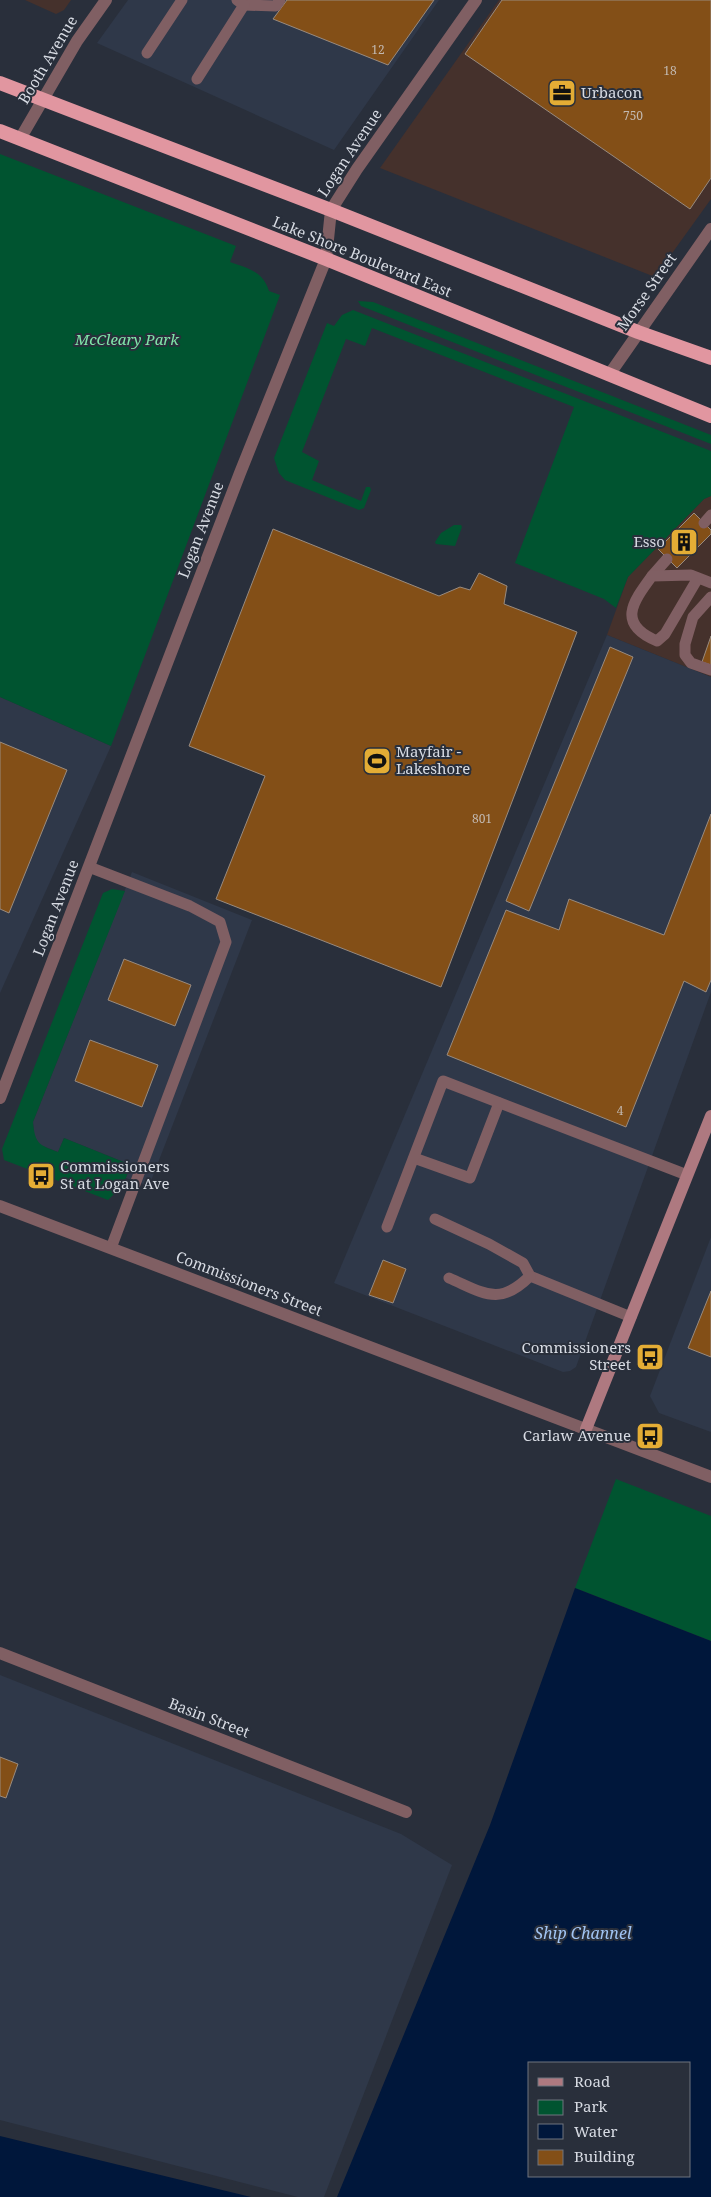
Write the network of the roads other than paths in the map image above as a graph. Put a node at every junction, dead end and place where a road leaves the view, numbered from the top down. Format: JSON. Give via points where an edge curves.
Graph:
{"nodes":[{"id":1,"x":106,"y":0,"type":"edge"},
{"id":2,"x":182,"y":0,"type":"edge"},
{"id":3,"x":280,"y":0,"type":"edge"},
{"id":4,"x":476,"y":0,"type":"edge"},
{"id":5,"x":240,"y":3,"type":"edge"},
{"id":6,"x":147,"y":53,"type":"dead end"},
{"id":7,"x":197,"y":80,"type":"dead end"},
{"id":8,"x":0,"y":83,"type":"edge"},
{"id":9,"x":43,"y":99,"type":"junction"},
{"id":10,"x":0,"y":131,"type":"edge"},
{"id":11,"x":20,"y":139,"type":"junction"},
{"id":12,"x":331,"y":210,"type":"junction"},
{"id":13,"x":711,"y":229,"type":"edge"},
{"id":14,"x":326,"y":259,"type":"junction"},
{"id":15,"x":638,"y":332,"type":"junction"},
{"id":16,"x":711,"y":358,"type":"edge"},
{"id":17,"x":609,"y":375,"type":"junction"},
{"id":18,"x":711,"y":416,"type":"edge"},
{"id":19,"x":667,"y":559,"type":"dead end"},
{"id":20,"x":652,"y":576,"type":"junction"},
{"id":21,"x":703,"y":578,"type":"edge"},
{"id":22,"x":711,"y":597,"type":"edge"},
{"id":23,"x":711,"y":670,"type":"edge"},
{"id":24,"x":89,"y":867,"type":"junction"},
{"id":25,"x":0,"y":1098,"type":"edge"},
{"id":26,"x":499,"y":1104,"type":"junction"},
{"id":27,"x":711,"y":1116,"type":"edge"},
{"id":28,"x":414,"y":1158,"type":"junction"},
{"id":29,"x":687,"y":1175,"type":"junction"},
{"id":30,"x":0,"y":1206,"type":"edge"},
{"id":31,"x":435,"y":1219,"type":"dead end"},
{"id":32,"x":387,"y":1226,"type":"dead end"},
{"id":33,"x":110,"y":1248,"type":"junction"},
{"id":34,"x":530,"y":1276,"type":"junction"},
{"id":35,"x":449,"y":1278,"type":"dead end"},
{"id":36,"x":631,"y":1317,"type":"junction"},
{"id":37,"x":586,"y":1429,"type":"junction"},
{"id":38,"x":711,"y":1477,"type":"edge"},
{"id":39,"x":0,"y":1653,"type":"edge"},
{"id":40,"x":406,"y":1812,"type":"dead end"}],
"edges":[{"from":1,"to":9,"type":"street","name":"Booth Avenue"},
{"from":2,"to":6,"type":"lane"},
{"from":3,"to":5,"type":"lane","via":[[276,6]]},
{"from":4,"to":12,"type":"street","name":"Logan Avenue"},
{"from":5,"to":7,"type":"lane"},
{"from":8,"to":9,"type":"highway","name":"Lake Shore Boulevard East"},
{"from":9,"to":11,"type":"street","name":"Booth Avenue"},
{"from":9,"to":12,"type":"highway","name":"Lake Shore Boulevard East"},
{"from":10,"to":11,"type":"highway","name":"Lake Shore Boulevard East"},
{"from":11,"to":14,"type":"highway","name":"Lake Shore Boulevard East"},
{"from":12,"to":14,"type":"street","name":"Logan Avenue"},
{"from":12,"to":15,"type":"highway","name":"Lake Shore Boulevard East"},
{"from":13,"to":15,"type":"street","name":"Morse Street"},
{"from":14,"to":17,"type":"highway","name":"Lake Shore Boulevard East"},
{"from":14,"to":24,"type":"street","name":"Logan Avenue"},
{"from":15,"to":16,"type":"highway","name":"Lake Shore Boulevard East"},
{"from":15,"to":17,"type":"street","name":"Morse Street"},
{"from":17,"to":18,"type":"highway","name":"Lake Shore Boulevard East"},
{"from":19,"to":20,"type":"lane"},
{"from":20,"to":21,"type":"lane"},
{"from":20,"to":21,"type":"lane","via":[[638,594],[631,613],[642,635],[656,641],[665,634]]},
{"from":22,"to":23,"type":"lane","via":[[693,617],[684,644],[691,663]]},
{"from":24,"to":25,"type":"street","name":"Logan Avenue"},
{"from":24,"to":33,"type":"lane","via":[[190,906],[220,922],[226,942]]},
{"from":26,"to":28,"type":"lane","via":[[470,1178]]},
{"from":26,"to":28,"type":"lane","via":[[442,1081]]},
{"from":26,"to":29,"type":"lane"},
{"from":27,"to":29,"type":"main road"},
{"from":28,"to":32,"type":"lane"},
{"from":29,"to":36,"type":"main road"},
{"from":30,"to":33,"type":"street","name":"Commissioners Street"},
{"from":31,"to":34,"type":"lane","via":[[522,1263]]},
{"from":33,"to":37,"type":"street","name":"Commissioners Street"},
{"from":34,"to":35,"type":"lane","via":[[509,1293],[492,1296]]},
{"from":34,"to":36,"type":"lane"},
{"from":36,"to":37,"type":"main road"},
{"from":37,"to":38,"type":"street","name":"Commissioners Street"},
{"from":39,"to":40,"type":"street","name":"Basin Street"}]}
